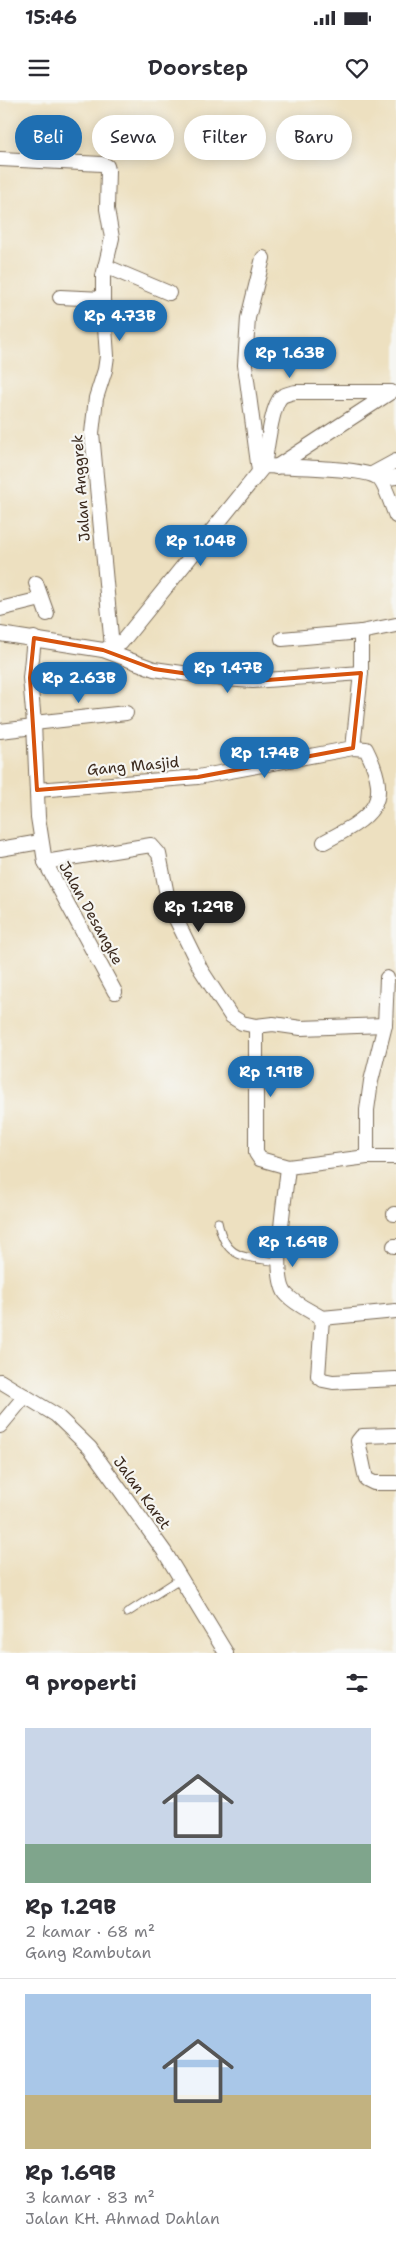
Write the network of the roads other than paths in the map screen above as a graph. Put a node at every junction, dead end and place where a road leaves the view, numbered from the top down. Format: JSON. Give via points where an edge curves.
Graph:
{"nodes":[{"id":1,"x":0,"y":159,"type":"edge"},
{"id":2,"x":263,"y":258,"type":"dead end"},
{"id":3,"x":106,"y":266,"type":"junction"},
{"id":4,"x":169,"y":293,"type":"dead end"},
{"id":5,"x":60,"y":297,"type":"dead end"},
{"id":6,"x":103,"y":299,"type":"junction"},
{"id":7,"x":393,"y":392,"type":"edge"},
{"id":8,"x":396,"y":461,"type":"edge"},
{"id":9,"x":266,"y":468,"type":"junction"},
{"id":10,"x":376,"y":476,"type":"junction"},
{"id":11,"x":396,"y":478,"type":"edge"},
{"id":12,"x":396,"y":516,"type":"edge"},
{"id":13,"x":36,"y":583,"type":"dead end"},
{"id":14,"x":41,"y":599,"type":"junction"},
{"id":15,"x":0,"y":609,"type":"edge"},
{"id":16,"x":47,"y":614,"type":"dead end"},
{"id":17,"x":396,"y":626,"type":"edge"},
{"id":18,"x":361,"y":632,"type":"junction"},
{"id":19,"x":0,"y":634,"type":"edge"},
{"id":20,"x":34,"y":638,"type":"junction"},
{"id":21,"x":282,"y":639,"type":"dead end"},
{"id":22,"x":108,"y":649,"type":"junction"},
{"id":23,"x":361,"y":673,"type":"junction"},
{"id":24,"x":126,"y":713,"type":"dead end"},
{"id":25,"x":34,"y":725,"type":"junction"},
{"id":26,"x":0,"y":731,"type":"edge"},
{"id":27,"x":353,"y":748,"type":"junction"},
{"id":28,"x":37,"y":790,"type":"junction"},
{"id":29,"x":40,"y":842,"type":"junction"},
{"id":30,"x":324,"y":842,"type":"dead end"},
{"id":31,"x":0,"y":849,"type":"edge"},
{"id":32,"x":45,"y":862,"type":"junction"},
{"id":33,"x":387,"y":978,"type":"dead end"},
{"id":34,"x":115,"y":992,"type":"dead end"},
{"id":35,"x":385,"y":1025,"type":"junction"},
{"id":36,"x":256,"y":1026,"type":"junction"},
{"id":37,"x":367,"y":1157,"type":"junction"},
{"id":38,"x":396,"y":1158,"type":"edge"},
{"id":39,"x":288,"y":1167,"type":"junction"},
{"id":40,"x":218,"y":1222,"type":"dead end"},
{"id":41,"x":278,"y":1262,"type":"junction"},
{"id":42,"x":396,"y":1311,"type":"edge"},
{"id":43,"x":322,"y":1318,"type":"junction"},
{"id":44,"x":396,"y":1379,"type":"edge"},
{"id":45,"x":0,"y":1381,"type":"edge"},
{"id":46,"x":25,"y":1396,"type":"junction"},
{"id":47,"x":0,"y":1426,"type":"edge"},
{"id":48,"x":396,"y":1435,"type":"edge"},
{"id":49,"x":396,"y":1483,"type":"edge"},
{"id":50,"x":181,"y":1578,"type":"junction"},
{"id":51,"x":127,"y":1613,"type":"dead end"},
{"id":52,"x":226,"y":1653,"type":"edge"}],
"edges":[{"from":1,"to":3,"type":"street","name":"Jalan Anggrek","via":[[107,166],[107,210],[112,238]]},
{"from":2,"to":9,"type":"street","via":[[248,318],[245,365]]},
{"from":3,"to":4,"type":"street"},
{"from":3,"to":6,"type":"street","name":"Jalan Anggrek"},
{"from":5,"to":6,"type":"street"},
{"from":6,"to":22,"type":"street","name":"Jalan Anggrek","via":[[107,356],[96,398],[92,433]]},
{"from":7,"to":9,"type":"street"},
{"from":7,"to":9,"type":"street","via":[[296,392],[283,396],[274,412]]},
{"from":8,"to":10,"type":"street"},
{"from":9,"to":10,"type":"street"},
{"from":9,"to":22,"type":"street","via":[[127,637]]},
{"from":10,"to":11,"type":"street"},
{"from":10,"to":12,"type":"street"},
{"from":13,"to":14,"type":"street"},
{"from":14,"to":15,"type":"street"},
{"from":14,"to":16,"type":"street"},
{"from":17,"to":18,"type":"street"},
{"from":18,"to":21,"type":"street"},
{"from":18,"to":23,"type":"street"},
{"from":19,"to":20,"type":"street"},
{"from":20,"to":22,"type":"street"},
{"from":20,"to":25,"type":"street","name":"Jalan Desangke","via":[[30,678]]},
{"from":22,"to":23,"type":"street","via":[[154,669],[224,679],[253,681]]},
{"from":23,"to":27,"type":"street"},
{"from":24,"to":25,"type":"street"},
{"from":25,"to":26,"type":"street"},
{"from":25,"to":28,"type":"street","name":"Jalan Desangke"},
{"from":27,"to":28,"type":"street","name":"Gang Masjid","via":[[198,776]]},
{"from":27,"to":30,"type":"street","via":[[366,749],[379,797],[359,823]]},
{"from":28,"to":29,"type":"street","name":"Jalan Desangke"},
{"from":29,"to":31,"type":"street"},
{"from":29,"to":32,"type":"street","name":"Jalan Desangke"},
{"from":32,"to":34,"type":"street","name":"Jalan Desangke"},
{"from":32,"to":36,"type":"street","via":[[141,846],[156,848],[169,905],[201,970],[231,1016]]},
{"from":33,"to":35,"type":"street"},
{"from":35,"to":36,"type":"street"},
{"from":35,"to":37,"type":"street","via":[[367,1110]]},
{"from":36,"to":39,"type":"street","via":[[256,1153],[260,1159]]},
{"from":37,"to":38,"type":"street"},
{"from":37,"to":39,"type":"street"},
{"from":39,"to":41,"type":"street"},
{"from":40,"to":41,"type":"lane","via":[[221,1239],[236,1254]]},
{"from":41,"to":43,"type":"street","via":[[281,1287],[287,1296]]},
{"from":42,"to":43,"type":"street"},
{"from":43,"to":44,"type":"street","via":[[318,1376],[332,1382]]},
{"from":45,"to":46,"type":"street","name":"Jalan Karet"},
{"from":46,"to":47,"type":"street"},
{"from":46,"to":50,"type":"street","name":"Jalan Karet","via":[[56,1415],[90,1448]]},
{"from":48,"to":49,"type":"street","via":[[362,1436],[358,1441],[366,1479],[374,1483]]},
{"from":50,"to":51,"type":"lane"},
{"from":50,"to":52,"type":"street","name":"Jalan Karet"}]}
